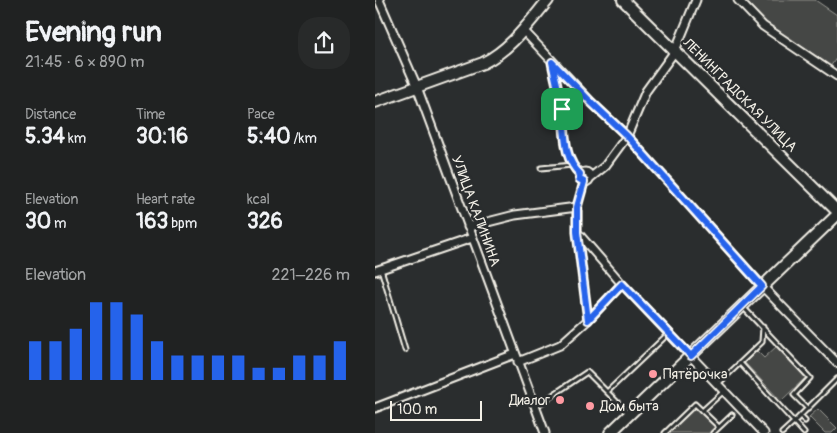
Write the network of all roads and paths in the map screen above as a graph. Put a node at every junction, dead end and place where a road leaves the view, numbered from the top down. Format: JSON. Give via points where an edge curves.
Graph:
{"nodes":[{"id":1,"x":379,"y":0,"type":"edge"},
{"id":2,"x":548,"y":0,"type":"edge"},
{"id":3,"x":623,"y":0,"type":"edge"},
{"id":4,"x":696,"y":0,"type":"edge"},
{"id":5,"x":738,"y":0,"type":"edge"},
{"id":6,"x":523,"y":30,"type":"junction"},
{"id":7,"x":675,"y":51,"type":"junction"},
{"id":8,"x":552,"y":62,"type":"junction"},
{"id":9,"x":837,"y":76,"type":"edge"},
{"id":10,"x":417,"y":87,"type":"junction"},
{"id":11,"x":375,"y":102,"type":"edge"},
{"id":12,"x":627,"y":136,"type":"junction"},
{"id":13,"x":572,"y":165,"type":"junction"},
{"id":14,"x":541,"y":168,"type":"dead end"},
{"id":15,"x":587,"y":180,"type":"junction"},
{"id":16,"x":577,"y":207,"type":"junction"},
{"id":17,"x":837,"y":213,"type":"edge"},
{"id":18,"x":469,"y":227,"type":"junction"},
{"id":19,"x":577,"y":232,"type":"junction"},
{"id":20,"x":473,"y":238,"type":"junction"},
{"id":21,"x":378,"y":270,"type":"edge"},
{"id":22,"x":622,"y":284,"type":"junction"},
{"id":23,"x":762,"y":286,"type":"junction"},
{"id":24,"x":742,"y":306,"type":"junction"},
{"id":25,"x":588,"y":320,"type":"junction"},
{"id":26,"x":763,"y":327,"type":"junction"},
{"id":27,"x":669,"y":333,"type":"junction"},
{"id":28,"x":405,"y":350,"type":"dead end"},
{"id":29,"x":515,"y":354,"type":"junction"},
{"id":30,"x":691,"y":356,"type":"junction"},
{"id":31,"x":518,"y":362,"type":"junction"},
{"id":32,"x":740,"y":363,"type":"junction"},
{"id":33,"x":837,"y":363,"type":"edge"},
{"id":34,"x":837,"y":379,"type":"edge"},
{"id":35,"x":718,"y":384,"type":"junction"},
{"id":36,"x":724,"y":391,"type":"junction"},
{"id":37,"x":607,"y":392,"type":"junction"},
{"id":38,"x":535,"y":407,"type":"junction"},
{"id":39,"x":375,"y":408,"type":"edge"},
{"id":40,"x":807,"y":408,"type":"junction"},
{"id":41,"x":702,"y":411,"type":"junction"},
{"id":42,"x":629,"y":414,"type":"junction"},
{"id":43,"x":732,"y":415,"type":"dead end"},
{"id":44,"x":800,"y":416,"type":"junction"},
{"id":45,"x":805,"y":421,"type":"dead end"},
{"id":46,"x":793,"y":422,"type":"junction"},
{"id":47,"x":719,"y":427,"type":"junction"},
{"id":48,"x":612,"y":432,"type":"edge"},
{"id":49,"x":545,"y":433,"type":"edge"},
{"id":50,"x":665,"y":433,"type":"edge"},
{"id":51,"x":713,"y":433,"type":"edge"},
{"id":52,"x":764,"y":433,"type":"edge"},
{"id":53,"x":782,"y":433,"type":"edge"},
{"id":54,"x":804,"y":433,"type":"edge"}],
"edges":[{"from":1,"to":10,"type":"street","name":"УЛИЦА КАЛИНИНА"},
{"from":2,"to":6,"type":"street"},
{"from":3,"to":7,"type":"street","name":"ЛЕНИНГРАДСКАЯ УЛИЦА"},
{"from":4,"to":7,"type":"street"},
{"from":5,"to":9,"type":"street","via":[[763,26]]},
{"from":6,"to":8,"type":"street"},
{"from":6,"to":10,"type":"street","via":[[496,56]]},
{"from":7,"to":12,"type":"street","via":[[646,92]]},
{"from":7,"to":17,"type":"street","name":"ЛЕНИНГРАДСКАЯ УЛИЦА"},
{"from":8,"to":12,"type":"street"},
{"from":8,"to":13,"type":"street","via":[[566,150]]},
{"from":10,"to":11,"type":"street"},
{"from":10,"to":18,"type":"street","name":"УЛИЦА КАЛИНИНА"},
{"from":12,"to":15,"type":"street","via":[[605,166]]},
{"from":12,"to":23,"type":"street"},
{"from":13,"to":14,"type":"lane"},
{"from":13,"to":15,"type":"street","via":[[580,174],[579,179]]},
{"from":15,"to":16,"type":"street"},
{"from":16,"to":18,"type":"street","via":[[515,215]]},
{"from":16,"to":19,"type":"street"},
{"from":17,"to":23,"type":"street"},
{"from":18,"to":20,"type":"street","name":"УЛИЦА КАЛИНИНА"},
{"from":19,"to":22,"type":"street"},
{"from":19,"to":25,"type":"street"},
{"from":20,"to":21,"type":"street"},
{"from":20,"to":29,"type":"street","name":"УЛИЦА КАЛИНИНА"},
{"from":21,"to":28,"type":"lane"},
{"from":22,"to":25,"type":"street"},
{"from":22,"to":27,"type":"street"},
{"from":23,"to":24,"type":"street"},
{"from":23,"to":33,"type":"street"},
{"from":24,"to":26,"type":"lane"},
{"from":24,"to":30,"type":"street"},
{"from":25,"to":31,"type":"street","via":[[559,345]]},
{"from":26,"to":32,"type":"lane","via":[[762,342]]},
{"from":26,"to":40,"type":"lane","via":[[810,378],[793,395]]},
{"from":27,"to":30,"type":"street"},
{"from":27,"to":37,"type":"lane"},
{"from":29,"to":31,"type":"street","name":"УЛИЦА КАЛИНИНА"},
{"from":29,"to":39,"type":"street"},
{"from":30,"to":35,"type":"street"},
{"from":30,"to":42,"type":"street"},
{"from":31,"to":38,"type":"street","name":"УЛИЦА КАЛИНИНА"},
{"from":32,"to":35,"type":"lane"},
{"from":32,"to":46,"type":"lane"},
{"from":34,"to":40,"type":"lane"},
{"from":35,"to":36,"type":"street"},
{"from":36,"to":41,"type":"lane"},
{"from":36,"to":52,"type":"street"},
{"from":37,"to":38,"type":"lane","via":[[587,372]]},
{"from":37,"to":42,"type":"lane"},
{"from":38,"to":49,"type":"street","name":"УЛИЦА КАЛИНИНА"},
{"from":40,"to":44,"type":"lane"},
{"from":41,"to":47,"type":"lane"},
{"from":41,"to":50,"type":"lane","via":[[695,404]]},
{"from":42,"to":48,"type":"street"},
{"from":43,"to":47,"type":"lane"},
{"from":44,"to":45,"type":"lane"},
{"from":44,"to":46,"type":"lane"},
{"from":46,"to":53,"type":"lane"},
{"from":46,"to":54,"type":"lane"},
{"from":47,"to":51,"type":"lane"}]}
